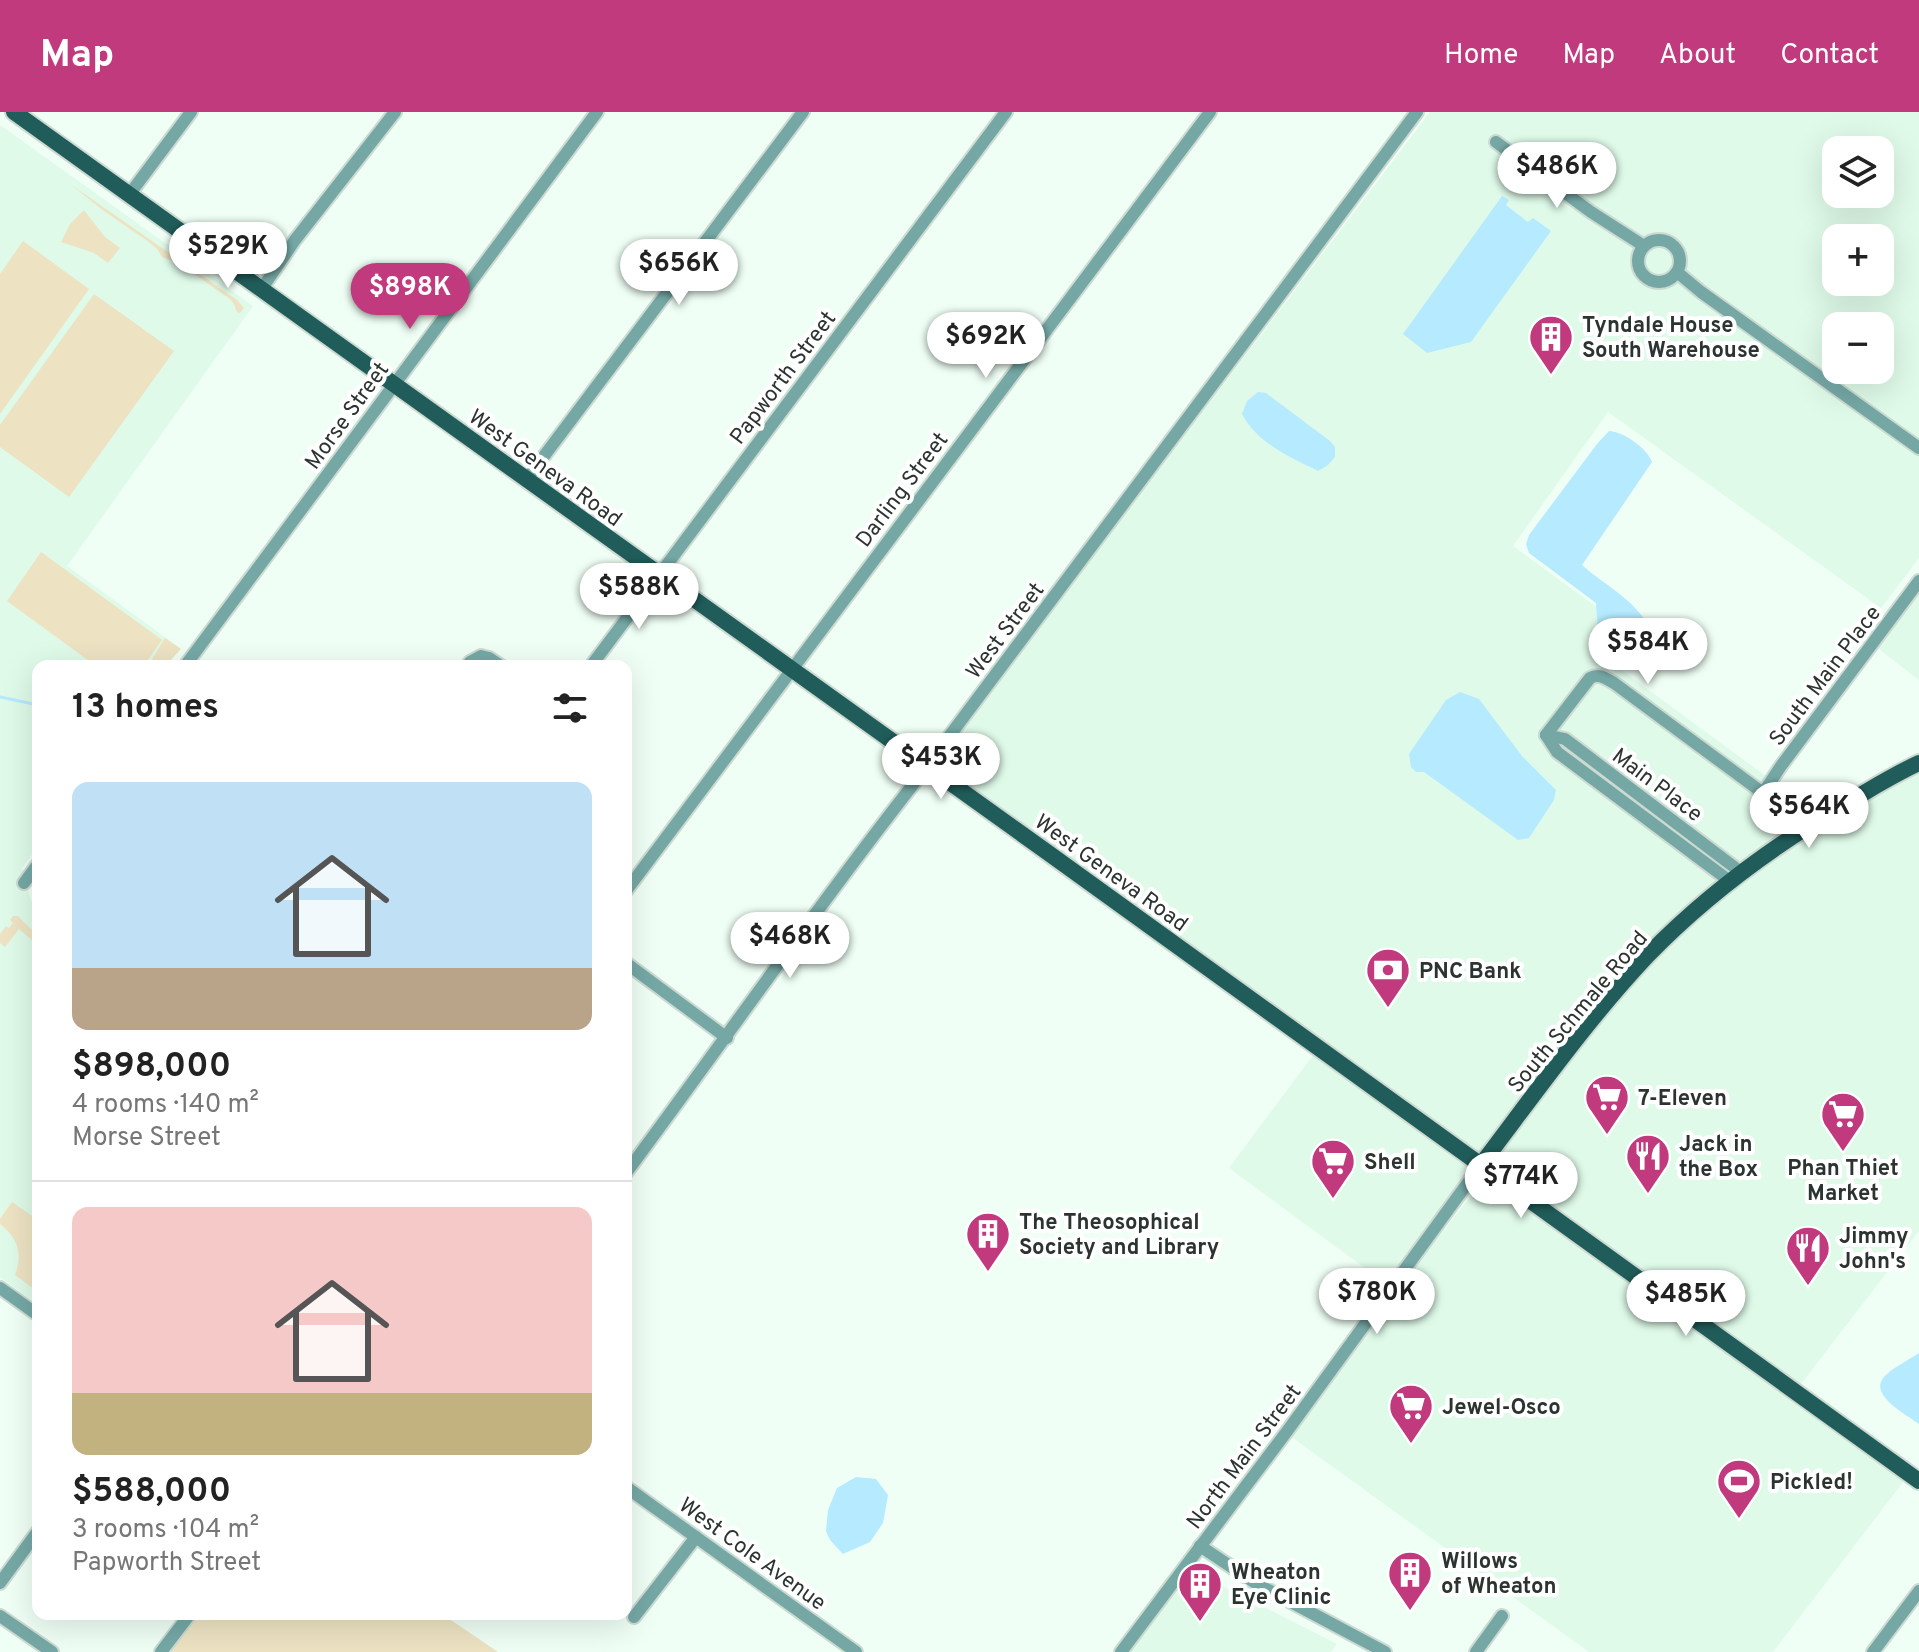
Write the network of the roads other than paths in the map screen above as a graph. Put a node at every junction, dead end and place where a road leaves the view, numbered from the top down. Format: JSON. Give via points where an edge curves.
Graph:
{"nodes":[{"id":1,"x":14,"y":112,"type":"edge"},
{"id":2,"x":191,"y":112,"type":"edge"},
{"id":3,"x":395,"y":112,"type":"edge"},
{"id":4,"x":597,"y":112,"type":"edge"},
{"id":5,"x":803,"y":112,"type":"edge"},
{"id":6,"x":1006,"y":112,"type":"edge"},
{"id":7,"x":1210,"y":112,"type":"edge"},
{"id":8,"x":1417,"y":112,"type":"edge"},
{"id":9,"x":1496,"y":142,"type":"dead end"},
{"id":10,"x":129,"y":195,"type":"junction"},
{"id":11,"x":1644,"y":246,"type":"junction"},
{"id":12,"x":1677,"y":272,"type":"junction"},
{"id":13,"x":261,"y":290,"type":"junction"},
{"id":14,"x":394,"y":385,"type":"junction"},
{"id":15,"x":1919,"y":448,"type":"edge"},
{"id":16,"x":526,"y":480,"type":"junction"},
{"id":17,"x":658,"y":575,"type":"junction"},
{"id":18,"x":1919,"y":581,"type":"edge"},
{"id":19,"x":189,"y":660,"type":"edge"},
{"id":20,"x":474,"y":660,"type":"edge"},
{"id":21,"x":492,"y":660,"type":"edge"},
{"id":22,"x":595,"y":660,"type":"edge"},
{"id":23,"x":791,"y":670,"type":"junction"},
{"id":24,"x":1919,"y":763,"type":"edge"},
{"id":25,"x":927,"y":767,"type":"junction"},
{"id":26,"x":1763,"y":793,"type":"joint"},
{"id":27,"x":32,"y":872,"type":"edge"},
{"id":28,"x":1736,"y":877,"type":"junction"},
{"id":29,"x":24,"y":883,"type":"dead end"},
{"id":30,"x":632,"y":883,"type":"edge"},
{"id":31,"x":632,"y":967,"type":"edge"},
{"id":32,"x":727,"y":1038,"type":"junction"},
{"id":33,"x":632,"y":1165,"type":"edge"},
{"id":34,"x":1480,"y":1166,"type":"junction"},
{"id":35,"x":0,"y":1288,"type":"edge"},
{"id":36,"x":32,"y":1311,"type":"edge"},
{"id":37,"x":1919,"y":1481,"type":"edge"},
{"id":38,"x":632,"y":1491,"type":"edge"},
{"id":39,"x":696,"y":1537,"type":"junction"},
{"id":40,"x":32,"y":1539,"type":"edge"},
{"id":41,"x":1200,"y":1546,"type":"junction"},
{"id":42,"x":0,"y":1583,"type":"edge"},
{"id":43,"x":1919,"y":1591,"type":"edge"},
{"id":44,"x":0,"y":1616,"type":"edge"},
{"id":45,"x":1502,"y":1616,"type":"dead end"},
{"id":46,"x":634,"y":1617,"type":"dead end"},
{"id":47,"x":185,"y":1620,"type":"edge"},
{"id":48,"x":52,"y":1652,"type":"edge"},
{"id":49,"x":161,"y":1652,"type":"edge"},
{"id":50,"x":856,"y":1652,"type":"edge"},
{"id":51,"x":1121,"y":1652,"type":"edge"},
{"id":52,"x":1385,"y":1652,"type":"edge"},
{"id":53,"x":1476,"y":1652,"type":"edge"},
{"id":54,"x":1873,"y":1652,"type":"edge"}],
"edges":[{"from":1,"to":10,"type":"main road","name":"West Geneva Road"},
{"from":2,"to":10,"type":"street"},
{"from":3,"to":13,"type":"street"},
{"from":4,"to":14,"type":"street","name":"Morse Street"},
{"from":5,"to":16,"type":"street"},
{"from":6,"to":17,"type":"street","name":"Papworth Street"},
{"from":7,"to":23,"type":"street","name":"Darling Street"},
{"from":8,"to":25,"type":"street","name":"West Street"},
{"from":9,"to":11,"type":"street"},
{"from":10,"to":13,"type":"main road","name":"West Geneva Road"},
{"from":11,"to":12,"type":"street","via":[[1663,240],[1675,246]]},
{"from":11,"to":12,"type":"street","via":[[1639,266],[1646,277],[1666,280]]},
{"from":12,"to":15,"type":"street"},
{"from":13,"to":14,"type":"main road","name":"West Geneva Road"},
{"from":14,"to":16,"type":"main road","name":"West Geneva Road"},
{"from":14,"to":19,"type":"street","name":"Morse Street"},
{"from":16,"to":17,"type":"main road","name":"West Geneva Road"},
{"from":17,"to":22,"type":"street","name":"Papworth Street"},
{"from":17,"to":23,"type":"main road","name":"West Geneva Road"},
{"from":18,"to":26,"type":"street","name":"South Main Place"},
{"from":20,"to":21,"type":"street"},
{"from":23,"to":25,"type":"main road","name":"West Geneva Road"},
{"from":23,"to":30,"type":"street","name":"Darling Street"},
{"from":24,"to":28,"type":"main road","name":"South Schmale Road","via":[[1827,814]]},
{"from":25,"to":32,"type":"street","name":"West Street"},
{"from":25,"to":34,"type":"main road","name":"West Geneva Road"},
{"from":26,"to":28,"type":"street","name":"Main Place","via":[[1601,676],[1590,678],[1546,735],[1565,739]]},
{"from":27,"to":29,"type":"street"},
{"from":28,"to":34,"type":"main road","name":"South Schmale Road","via":[[1621,986]]},
{"from":31,"to":32,"type":"street"},
{"from":32,"to":33,"type":"street","name":"West Street"},
{"from":34,"to":37,"type":"main road","name":"West Geneva Road"},
{"from":34,"to":41,"type":"street","name":"North Main Street"},
{"from":35,"to":36,"type":"street"},
{"from":38,"to":39,"type":"street","name":"West Cole Avenue"},
{"from":39,"to":46,"type":"street"},
{"from":39,"to":50,"type":"street","name":"West Cole Avenue"},
{"from":40,"to":42,"type":"street"},
{"from":41,"to":51,"type":"street","name":"North Main Street"},
{"from":41,"to":52,"type":"street","via":[[1257,1584]]},
{"from":43,"to":54,"type":"street"},
{"from":44,"to":48,"type":"street"},
{"from":45,"to":53,"type":"street"},
{"from":47,"to":49,"type":"street"}]}
